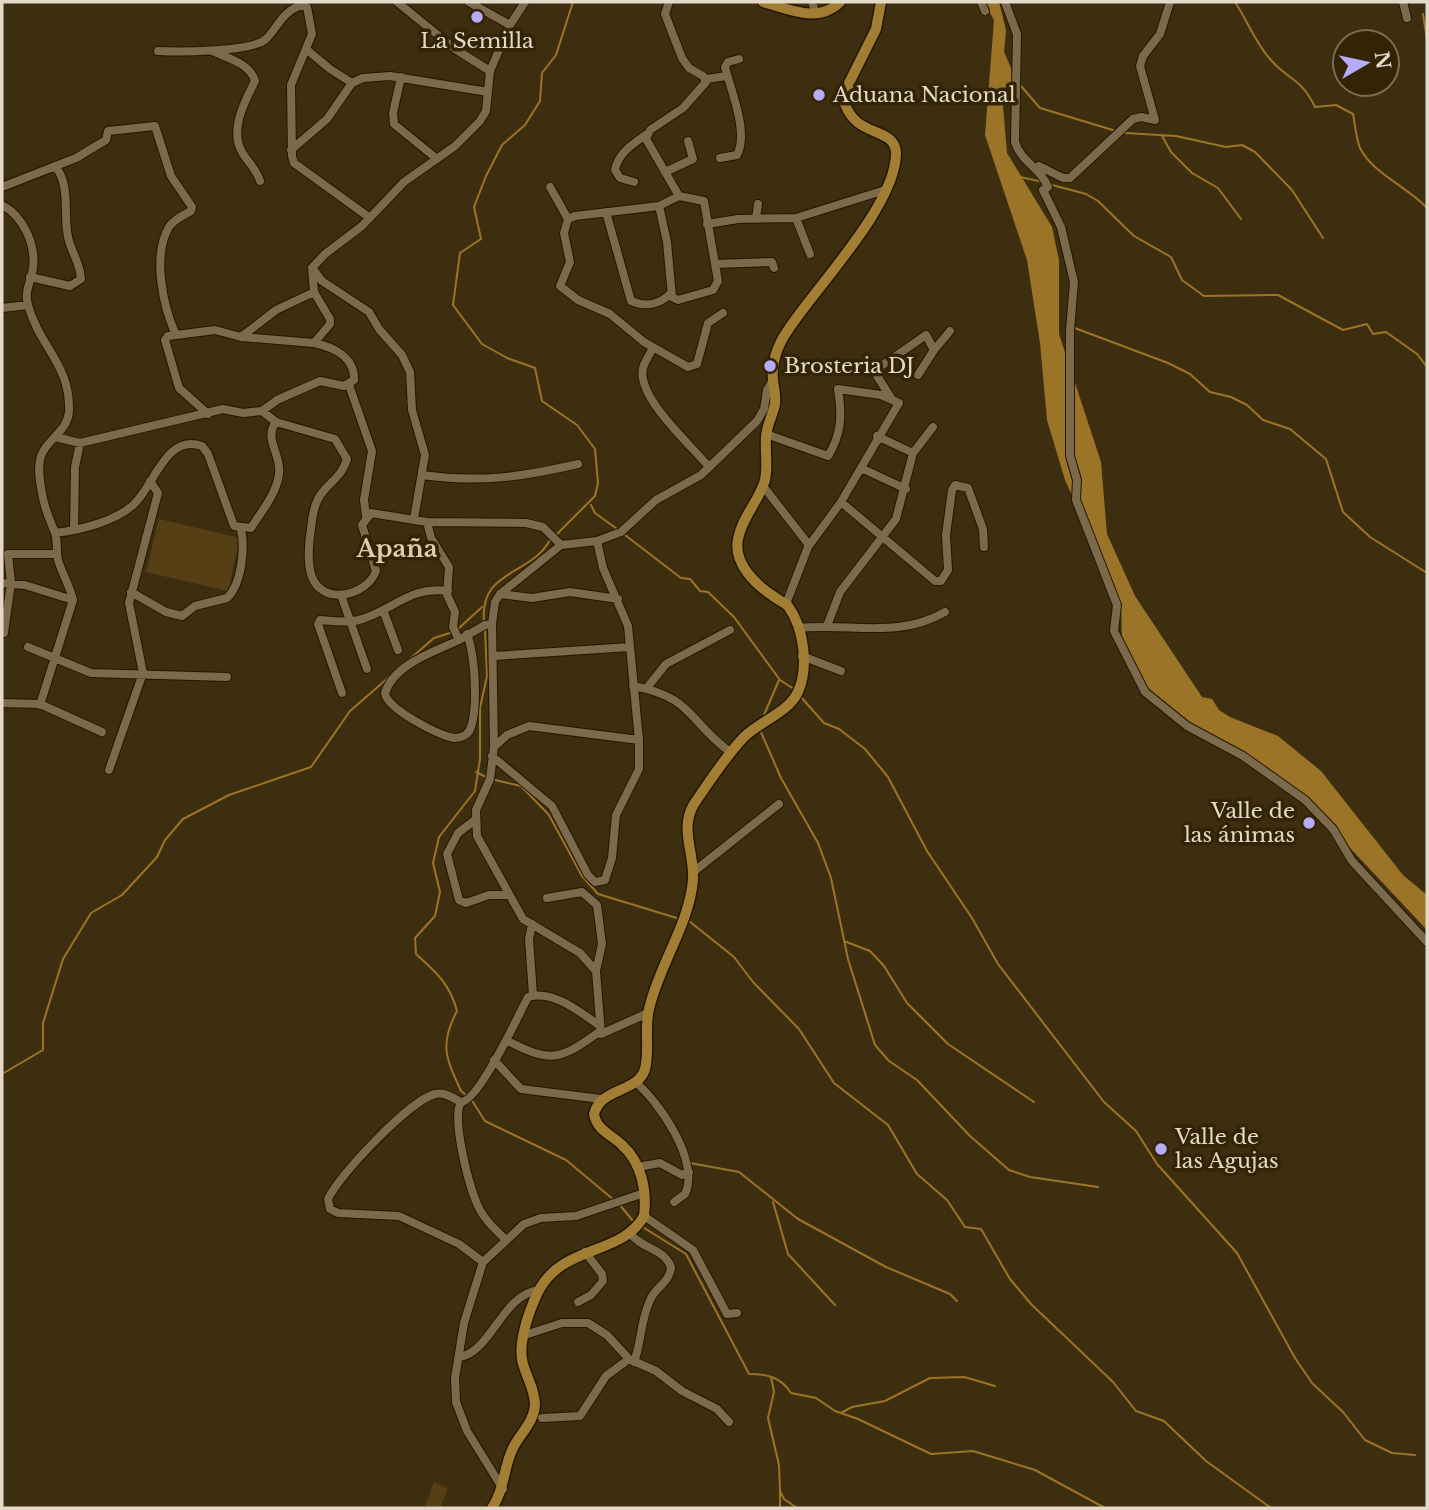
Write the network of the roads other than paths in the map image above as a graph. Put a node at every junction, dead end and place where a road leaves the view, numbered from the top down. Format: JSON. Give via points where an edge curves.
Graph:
{"nodes":[{"id":1,"x":397,"y":2,"type":"edge"},
{"id":2,"x":469,"y":2,"type":"edge"},
{"id":3,"x":525,"y":2,"type":"edge"},
{"id":4,"x":669,"y":2,"type":"edge"},
{"id":5,"x":763,"y":2,"type":"edge"},
{"id":6,"x":812,"y":2,"type":"edge"},
{"id":7,"x":840,"y":2,"type":"edge"},
{"id":8,"x":881,"y":2,"type":"edge"},
{"id":9,"x":981,"y":2,"type":"edge"},
{"id":10,"x":1005,"y":2,"type":"edge"},
{"id":11,"x":1170,"y":2,"type":"edge"},
{"id":12,"x":1403,"y":2,"type":"edge"},
{"id":13,"x":985,"y":11,"type":"dead end"},
{"id":14,"x":816,"y":14,"type":"junction"},
{"id":15,"x":1407,"y":18,"type":"dead end"},
{"id":16,"x":510,"y":25,"type":"junction"},
{"id":17,"x":306,"y":49,"type":"junction"},
{"id":18,"x":158,"y":51,"type":"dead end"},
{"id":19,"x":212,"y":51,"type":"junction"},
{"id":20,"x":738,"y":59,"type":"dead end"},
{"id":21,"x":490,"y":71,"type":"junction"},
{"id":22,"x":727,"y":76,"type":"junction"},
{"id":23,"x":401,"y":77,"type":"junction"},
{"id":24,"x":706,"y":79,"type":"junction"},
{"id":25,"x":352,"y":83,"type":"junction"},
{"id":26,"x":488,"y":92,"type":"junction"},
{"id":27,"x":647,"y":134,"type":"junction"},
{"id":28,"x":688,"y":141,"type":"dead end"},
{"id":29,"x":291,"y":150,"type":"junction"},
{"id":30,"x":720,"y":158,"type":"dead end"},
{"id":31,"x":437,"y":159,"type":"junction"},
{"id":32,"x":55,"y":166,"type":"junction"},
{"id":33,"x":1031,"y":167,"type":"junction"},
{"id":34,"x":665,"y":172,"type":"junction"},
{"id":35,"x":260,"y":181,"type":"dead end"},
{"id":36,"x":634,"y":182,"type":"dead end"},
{"id":37,"x":2,"y":187,"type":"edge"},
{"id":38,"x":551,"y":187,"type":"dead end"},
{"id":39,"x":885,"y":190,"type":"junction"},
{"id":40,"x":679,"y":196,"type":"junction"},
{"id":41,"x":758,"y":204,"type":"dead end"},
{"id":42,"x":2,"y":205,"type":"edge"},
{"id":43,"x":659,"y":206,"type":"junction"},
{"id":44,"x":606,"y":212,"type":"junction"},
{"id":45,"x":370,"y":218,"type":"junction"},
{"id":46,"x":796,"y":218,"type":"junction"},
{"id":47,"x":568,"y":219,"type":"junction"},
{"id":48,"x":756,"y":219,"type":"junction"},
{"id":49,"x":707,"y":224,"type":"junction"},
{"id":50,"x":810,"y":254,"type":"dead end"},
{"id":51,"x":715,"y":264,"type":"junction"},
{"id":52,"x":312,"y":268,"type":"junction"},
{"id":53,"x":774,"y":268,"type":"dead end"},
{"id":54,"x":30,"y":277,"type":"junction"},
{"id":55,"x":314,"y":292,"type":"junction"},
{"id":56,"x":670,"y":294,"type":"junction"},
{"id":57,"x":28,"y":305,"type":"junction"},
{"id":58,"x":2,"y":308,"type":"edge"},
{"id":59,"x":723,"y":313,"type":"dead end"},
{"id":60,"x":950,"y":331,"type":"dead end"},
{"id":61,"x":175,"y":333,"type":"junction"},
{"id":62,"x":241,"y":337,"type":"junction"},
{"id":63,"x":314,"y":343,"type":"junction"},
{"id":64,"x":653,"y":348,"type":"junction"},
{"id":65,"x":934,"y":350,"type":"junction"},
{"id":66,"x":918,"y":375,"type":"dead end"},
{"id":67,"x":773,"y":380,"type":"junction"},
{"id":68,"x":349,"y":385,"type":"junction"},
{"id":69,"x":891,"y":398,"type":"junction"},
{"id":70,"x":262,"y":411,"type":"junction"},
{"id":71,"x":208,"y":414,"type":"junction"},
{"id":72,"x":276,"y":422,"type":"junction"},
{"id":73,"x":933,"y":427,"type":"dead end"},
{"id":74,"x":766,"y":434,"type":"junction"},
{"id":75,"x":877,"y":436,"type":"junction"},
{"id":76,"x":55,"y":437,"type":"junction"},
{"id":77,"x":80,"y":443,"type":"junction"},
{"id":78,"x":914,"y":453,"type":"junction"},
{"id":79,"x":578,"y":464,"type":"dead end"},
{"id":80,"x":709,"y":467,"type":"junction"},
{"id":81,"x":861,"y":468,"type":"junction"},
{"id":82,"x":422,"y":475,"type":"junction"},
{"id":83,"x":150,"y":481,"type":"junction"},
{"id":84,"x":762,"y":486,"type":"junction"},
{"id":85,"x":906,"y":489,"type":"junction"},
{"id":86,"x":841,"y":502,"type":"junction"},
{"id":87,"x":366,"y":516,"type":"junction"},
{"id":88,"x":414,"y":519,"type":"junction"},
{"id":89,"x":427,"y":522,"type":"junction"},
{"id":90,"x":241,"y":529,"type":"junction"},
{"id":91,"x":74,"y":530,"type":"junction"},
{"id":92,"x":55,"y":533,"type":"junction"},
{"id":93,"x":881,"y":536,"type":"junction"},
{"id":94,"x":597,"y":541,"type":"junction"},
{"id":95,"x":561,"y":545,"type":"junction"},
{"id":96,"x":809,"y":545,"type":"junction"},
{"id":97,"x":984,"y":547,"type":"dead end"},
{"id":98,"x":57,"y":554,"type":"junction"},
{"id":99,"x":6,"y":583,"type":"edge"},
{"id":100,"x":447,"y":591,"type":"junction"},
{"id":101,"x":131,"y":592,"type":"junction"},
{"id":102,"x":500,"y":594,"type":"junction"},
{"id":103,"x":341,"y":595,"type":"junction"},
{"id":104,"x":618,"y":599,"type":"junction"},
{"id":105,"x":74,"y":600,"type":"junction"},
{"id":106,"x":786,"y":604,"type":"junction"},
{"id":107,"x":383,"y":610,"type":"junction"},
{"id":108,"x":946,"y":612,"type":"dead end"},
{"id":109,"x":350,"y":621,"type":"junction"},
{"id":110,"x":492,"y":624,"type":"junction"},
{"id":111,"x":827,"y":626,"type":"junction"},
{"id":112,"x":799,"y":628,"type":"junction"},
{"id":113,"x":730,"y":630,"type":"dead end"},
{"id":114,"x":4,"y":633,"type":"dead end"},
{"id":115,"x":467,"y":635,"type":"junction"},
{"id":116,"x":457,"y":639,"type":"junction"},
{"id":117,"x":28,"y":647,"type":"dead end"},
{"id":118,"x":630,"y":647,"type":"junction"},
{"id":119,"x":398,"y":650,"type":"dead end"},
{"id":120,"x":494,"y":656,"type":"junction"},
{"id":121,"x":803,"y":656,"type":"junction"},
{"id":122,"x":56,"y":658,"type":"junction"},
{"id":123,"x":367,"y":669,"type":"dead end"},
{"id":124,"x":841,"y":671,"type":"dead end"},
{"id":125,"x":143,"y":673,"type":"junction"},
{"id":126,"x":227,"y":677,"type":"dead end"},
{"id":127,"x":633,"y":686,"type":"junction"},
{"id":128,"x":646,"y":689,"type":"junction"},
{"id":129,"x":342,"y":693,"type":"dead end"},
{"id":130,"x":2,"y":703,"type":"edge"},
{"id":131,"x":40,"y":705,"type":"junction"},
{"id":132,"x":102,"y":732,"type":"dead end"},
{"id":133,"x":639,"y":740,"type":"junction"},
{"id":134,"x":493,"y":751,"type":"junction"},
{"id":135,"x":730,"y":752,"type":"junction"},
{"id":136,"x":109,"y":770,"type":"dead end"},
{"id":137,"x":779,"y":804,"type":"dead end"},
{"id":138,"x":475,"y":820,"type":"junction"},
{"id":139,"x":692,"y":873,"type":"junction"},
{"id":140,"x":508,"y":895,"type":"junction"},
{"id":141,"x":547,"y":898,"type":"dead end"},
{"id":142,"x":532,"y":925,"type":"junction"},
{"id":143,"x":1427,"y":942,"type":"edge"},
{"id":144,"x":596,"y":971,"type":"junction"},
{"id":145,"x":533,"y":995,"type":"junction"},
{"id":146,"x":648,"y":1013,"type":"junction"},
{"id":147,"x":600,"y":1029,"type":"junction"},
{"id":148,"x":506,"y":1040,"type":"junction"},
{"id":149,"x":494,"y":1059,"type":"junction"},
{"id":150,"x":635,"y":1082,"type":"junction"},
{"id":151,"x":601,"y":1099,"type":"junction"},
{"id":152,"x":461,"y":1102,"type":"junction"},
{"id":153,"x":638,"y":1167,"type":"junction"},
{"id":154,"x":689,"y":1172,"type":"junction"},
{"id":155,"x":644,"y":1193,"type":"junction"},
{"id":156,"x":674,"y":1202,"type":"dead end"},
{"id":157,"x":638,"y":1224,"type":"junction"},
{"id":158,"x":505,"y":1239,"type":"junction"},
{"id":159,"x":584,"y":1252,"type":"junction"},
{"id":160,"x":484,"y":1262,"type":"junction"},
{"id":161,"x":539,"y":1290,"type":"junction"},
{"id":162,"x":578,"y":1302,"type":"dead end"},
{"id":163,"x":737,"y":1313,"type":"dead end"},
{"id":164,"x":525,"y":1335,"type":"junction"},
{"id":165,"x":459,"y":1357,"type":"junction"},
{"id":166,"x":631,"y":1361,"type":"junction"},
{"id":167,"x":542,"y":1418,"type":"dead end"},
{"id":168,"x":729,"y":1422,"type":"dead end"},
{"id":169,"x":503,"y":1489,"type":"junction"},
{"id":170,"x":492,"y":1508,"type":"edge"}],
"edges":[{"from":1,"to":21,"type":"street"},
{"from":2,"to":16,"type":"street"},
{"from":3,"to":16,"type":"street"},
{"from":4,"to":24,"type":"street","via":[[665,14],[685,65]]},
{"from":5,"to":14,"type":"main road"},
{"from":6,"to":14,"type":"street"},
{"from":7,"to":14,"type":"main road"},
{"from":8,"to":39,"type":"main road","via":[[876,29],[849,83],[845,104],[858,125],[894,142],[896,155]]},
{"from":9,"to":13,"type":"street"},
{"from":10,"to":33,"type":"street","via":[[1017,34],[1015,142]]},
{"from":11,"to":33,"type":"street","via":[[1160,34],[1140,66],[1155,120],[1133,119],[1070,178]]},
{"from":12,"to":15,"type":"street"},
{"from":16,"to":21,"type":"street"},
{"from":17,"to":19,"type":"street","via":[[312,25],[307,7],[300,5],[279,19],[263,41]]},
{"from":17,"to":25,"type":"street"},
{"from":17,"to":29,"type":"street","via":[[292,77]]},
{"from":18,"to":19,"type":"street"},
{"from":19,"to":35,"type":"street","via":[[245,66],[253,75],[255,81],[244,100],[237,130],[242,153]]},
{"from":20,"to":22,"type":"street","via":[[728,62]]},
{"from":21,"to":26,"type":"street"},
{"from":22,"to":24,"type":"street"},
{"from":22,"to":30,"type":"street","via":[[740,144],[737,155]]},
{"from":23,"to":25,"type":"street","via":[[363,78]]},
{"from":23,"to":26,"type":"street"},
{"from":23,"to":31,"type":"street","via":[[394,124]]},
{"from":24,"to":27,"type":"street","via":[[683,108]]},
{"from":25,"to":29,"type":"street","via":[[327,119]]},
{"from":26,"to":31,"type":"street","via":[[480,121]]},
{"from":27,"to":34,"type":"street"},
{"from":27,"to":36,"type":"street","via":[[617,161],[615,170],[620,178]]},
{"from":28,"to":34,"type":"street","via":[[693,159]]},
{"from":29,"to":45,"type":"street","via":[[294,163]]},
{"from":31,"to":45,"type":"street","via":[[404,181]]},
{"from":32,"to":37,"type":"street"},
{"from":32,"to":54,"type":"street","via":[[63,180],[67,234],[79,260],[81,279],[70,286]]},
{"from":32,"to":61,"type":"street","via":[[106,140],[108,131],[152,124],[156,129],[172,176],[192,207],[170,226],[162,250],[164,294]]},
{"from":33,"to":143,"type":"street","via":[[1042,173],[1047,183],[1043,190],[1061,228],[1074,282],[1070,456],[1077,480],[1076,500],[1117,605],[1114,631],[1145,692],[1187,726],[1243,756],[1305,800],[1333,829],[1352,861]]},
{"from":34,"to":40,"type":"street"},
{"from":38,"to":47,"type":"street"},
{"from":39,"to":46,"type":"street"},
{"from":39,"to":67,"type":"main road","via":[[860,234],[781,340]]},
{"from":40,"to":43,"type":"street"},
{"from":40,"to":49,"type":"street","via":[[704,201]]},
{"from":41,"to":48,"type":"street"},
{"from":42,"to":54,"type":"street","via":[[17,215],[27,233],[33,268]]},
{"from":43,"to":44,"type":"street"},
{"from":43,"to":56,"type":"street"},
{"from":44,"to":47,"type":"street"},
{"from":44,"to":56,"type":"street","via":[[631,301],[654,304]]},
{"from":45,"to":52,"type":"street"},
{"from":46,"to":48,"type":"street"},
{"from":46,"to":50,"type":"street"},
{"from":47,"to":64,"type":"street","via":[[564,233],[570,261],[560,286],[610,314]]},
{"from":48,"to":49,"type":"street"},
{"from":49,"to":51,"type":"street"},
{"from":51,"to":53,"type":"street","via":[[772,262]]},
{"from":51,"to":56,"type":"street","via":[[718,281],[713,290],[678,300]]},
{"from":52,"to":55,"type":"street"},
{"from":52,"to":82,"type":"street","via":[[322,281],[369,312],[402,355],[410,372],[412,410],[423,446]]},
{"from":54,"to":57,"type":"street"},
{"from":55,"to":62,"type":"street","via":[[276,310]]},
{"from":55,"to":63,"type":"street","via":[[330,318]]},
{"from":57,"to":58,"type":"street"},
{"from":57,"to":76,"type":"street","via":[[68,387],[69,415]]},
{"from":59,"to":64,"type":"street","via":[[708,323],[694,366]]},
{"from":60,"to":65,"type":"street"},
{"from":61,"to":62,"type":"street","via":[[215,330]]},
{"from":61,"to":71,"type":"street","via":[[164,340],[179,388]]},
{"from":62,"to":63,"type":"street"},
{"from":63,"to":68,"type":"street","via":[[337,349],[354,374]]},
{"from":64,"to":80,"type":"street","via":[[643,367],[646,390]]},
{"from":65,"to":66,"type":"street"},
{"from":65,"to":69,"type":"street","via":[[929,337],[923,336],[874,371]]},
{"from":67,"to":74,"type":"main road","via":[[774,408]]},
{"from":67,"to":80,"type":"street","via":[[757,421]]},
{"from":68,"to":70,"type":"street","via":[[320,381]]},
{"from":68,"to":87,"type":"street","via":[[372,451]]},
{"from":69,"to":74,"type":"street","via":[[838,389],[842,414],[828,456]]},
{"from":69,"to":75,"type":"street","via":[[899,405]]},
{"from":70,"to":71,"type":"street","via":[[223,409]]},
{"from":70,"to":72,"type":"street"},
{"from":71,"to":77,"type":"street"},
{"from":72,"to":90,"type":"street","via":[[270,437],[280,466],[279,478],[251,528]]},
{"from":72,"to":103,"type":"street","via":[[335,439],[347,459],[335,482],[321,493],[310,530],[312,577],[324,590]]},
{"from":73,"to":78,"type":"street"},
{"from":74,"to":84,"type":"main road"},
{"from":75,"to":78,"type":"street"},
{"from":75,"to":81,"type":"street"},
{"from":76,"to":77,"type":"street"},
{"from":76,"to":92,"type":"street","via":[[39,463],[42,495]]},
{"from":77,"to":91,"type":"street"},
{"from":78,"to":85,"type":"street"},
{"from":79,"to":82,"type":"street","via":[[486,480]]},
{"from":80,"to":94,"type":"street","via":[[656,500],[621,532]]},
{"from":81,"to":85,"type":"street"},
{"from":81,"to":86,"type":"street"},
{"from":82,"to":88,"type":"street"},
{"from":83,"to":90,"type":"street","via":[[180,446],[202,446],[233,526]]},
{"from":83,"to":91,"type":"street","via":[[132,506]]},
{"from":83,"to":101,"type":"street","via":[[158,493]]},
{"from":84,"to":96,"type":"street"},
{"from":84,"to":106,"type":"main road","via":[[738,538],[737,552],[755,581]]},
{"from":85,"to":93,"type":"street","via":[[896,519]]},
{"from":86,"to":93,"type":"street"},
{"from":86,"to":96,"type":"street"},
{"from":87,"to":88,"type":"street","via":[[382,513]]},
{"from":87,"to":103,"type":"street","via":[[362,525],[376,571],[364,589]]},
{"from":88,"to":89,"type":"street"},
{"from":89,"to":95,"type":"street","via":[[526,523],[543,527]]},
{"from":89,"to":100,"type":"street","via":[[449,567]]},
{"from":90,"to":101,"type":"street","via":[[238,580],[227,598],[195,606],[182,616]]},
{"from":91,"to":92,"type":"street"},
{"from":92,"to":98,"type":"street"},
{"from":93,"to":97,"type":"street","via":[[935,581],[941,581],[948,569],[952,490],[961,485],[968,488],[984,529]]},
{"from":93,"to":111,"type":"street","via":[[840,592]]},
{"from":94,"to":95,"type":"street"},
{"from":94,"to":104,"type":"street","via":[[603,568]]},
{"from":95,"to":102,"type":"street"},
{"from":96,"to":106,"type":"street"},
{"from":98,"to":99,"type":"street","via":[[8,554]]},
{"from":98,"to":105,"type":"street"},
{"from":99,"to":105,"type":"street"},
{"from":99,"to":114,"type":"street"},
{"from":100,"to":107,"type":"street","via":[[414,593]]},
{"from":100,"to":116,"type":"street","via":[[455,612]]},
{"from":101,"to":125,"type":"street","via":[[129,616]]},
{"from":102,"to":104,"type":"street","via":[[532,598],[570,592]]},
{"from":102,"to":110,"type":"street"},
{"from":103,"to":109,"type":"street"},
{"from":104,"to":118,"type":"street"},
{"from":105,"to":122,"type":"street"},
{"from":106,"to":112,"type":"main road"},
{"from":107,"to":109,"type":"street"},
{"from":107,"to":119,"type":"street"},
{"from":108,"to":111,"type":"street","via":[[907,629]]},
{"from":109,"to":123,"type":"street"},
{"from":109,"to":129,"type":"street","via":[[320,620],[318,624]]},
{"from":110,"to":115,"type":"street"},
{"from":110,"to":120,"type":"street"},
{"from":111,"to":112,"type":"street"},
{"from":112,"to":121,"type":"main road"},
{"from":113,"to":128,"type":"street","via":[[666,664]]},
{"from":115,"to":116,"type":"street"},
{"from":115,"to":116,"type":"street","via":[[475,666],[471,727],[466,735],[454,738],[400,712],[388,704],[385,694],[392,681],[422,656]]},
{"from":117,"to":122,"type":"street"},
{"from":118,"to":120,"type":"street"},
{"from":118,"to":127,"type":"street"},
{"from":120,"to":134,"type":"street"},
{"from":121,"to":124,"type":"street"},
{"from":121,"to":135,"type":"main road","via":[[801,680],[792,702]]},
{"from":122,"to":125,"type":"street","via":[[91,673]]},
{"from":122,"to":131,"type":"street"},
{"from":125,"to":126,"type":"street"},
{"from":125,"to":136,"type":"street"},
{"from":127,"to":128,"type":"street"},
{"from":127,"to":133,"type":"street"},
{"from":128,"to":135,"type":"street","via":[[681,703]]},
{"from":130,"to":131,"type":"street"},
{"from":131,"to":132,"type":"street"},
{"from":133,"to":134,"type":"street","via":[[530,726],[507,734]]},
{"from":133,"to":134,"type":"street","via":[[639,769],[616,815],[611,864],[601,883],[595,882],[580,862],[552,806]]},
{"from":134,"to":138,"type":"street","via":[[490,779]]},
{"from":135,"to":139,"type":"main road","via":[[690,814]]},
{"from":137,"to":139,"type":"street"},
{"from":138,"to":140,"type":"street","via":[[477,836]]},
{"from":138,"to":140,"type":"street","via":[[458,833],[447,854],[459,900],[466,903],[489,895]]},
{"from":139,"to":146,"type":"main road","via":[[685,908]]},
{"from":140,"to":142,"type":"street","via":[[518,914]]},
{"from":141,"to":144,"type":"street","via":[[582,892],[597,905],[602,944]]},
{"from":142,"to":144,"type":"street","via":[[580,953]]},
{"from":142,"to":145,"type":"street"},
{"from":144,"to":147,"type":"street"},
{"from":145,"to":147,"type":"street","via":[[580,1010]]},
{"from":145,"to":148,"type":"street","via":[[527,997]]},
{"from":146,"to":147,"type":"street","via":[[605,1034]]},
{"from":146,"to":150,"type":"main road","via":[[645,1071]]},
{"from":147,"to":148,"type":"street","via":[[568,1054],[552,1057]]},
{"from":148,"to":149,"type":"street"},
{"from":149,"to":151,"type":"street","via":[[521,1089]]},
{"from":149,"to":152,"type":"street","via":[[471,1098]]},
{"from":150,"to":151,"type":"main road"},
{"from":150,"to":154,"type":"street","via":[[662,1110]]},
{"from":151,"to":153,"type":"main road","via":[[594,1114],[599,1126],[628,1150]]},
{"from":152,"to":158,"type":"street","via":[[458,1124],[475,1199],[487,1222]]},
{"from":152,"to":160,"type":"street","via":[[438,1094],[411,1108],[356,1158],[327,1203],[338,1213],[399,1216],[459,1244]]},
{"from":153,"to":154,"type":"street","via":[[660,1163],[682,1175]]},
{"from":153,"to":155,"type":"main road"},
{"from":154,"to":156,"type":"street","via":[[688,1188]]},
{"from":155,"to":157,"type":"main road"},
{"from":155,"to":158,"type":"street","via":[[576,1216],[541,1217]]},
{"from":157,"to":159,"type":"main road"},
{"from":157,"to":163,"type":"street","via":[[693,1250],[727,1314]]},
{"from":157,"to":166,"type":"street","via":[[638,1242],[666,1257],[671,1267],[639,1327]]},
{"from":158,"to":160,"type":"street"},
{"from":159,"to":161,"type":"main road","via":[[559,1267]]},
{"from":159,"to":162,"type":"street","via":[[603,1281]]},
{"from":160,"to":165,"type":"street","via":[[470,1297]]},
{"from":161,"to":164,"type":"main road"},
{"from":161,"to":165,"type":"street","via":[[520,1297],[475,1348]]},
{"from":164,"to":166,"type":"street","via":[[583,1321],[607,1335]]},
{"from":164,"to":169,"type":"main road","via":[[521,1357],[535,1408],[511,1452]]},
{"from":165,"to":169,"type":"street","via":[[454,1378],[458,1413]]},
{"from":166,"to":167,"type":"street","via":[[606,1376],[580,1416]]},
{"from":166,"to":168,"type":"street","via":[[656,1371],[717,1409]]},
{"from":169,"to":170,"type":"main road"}]}
